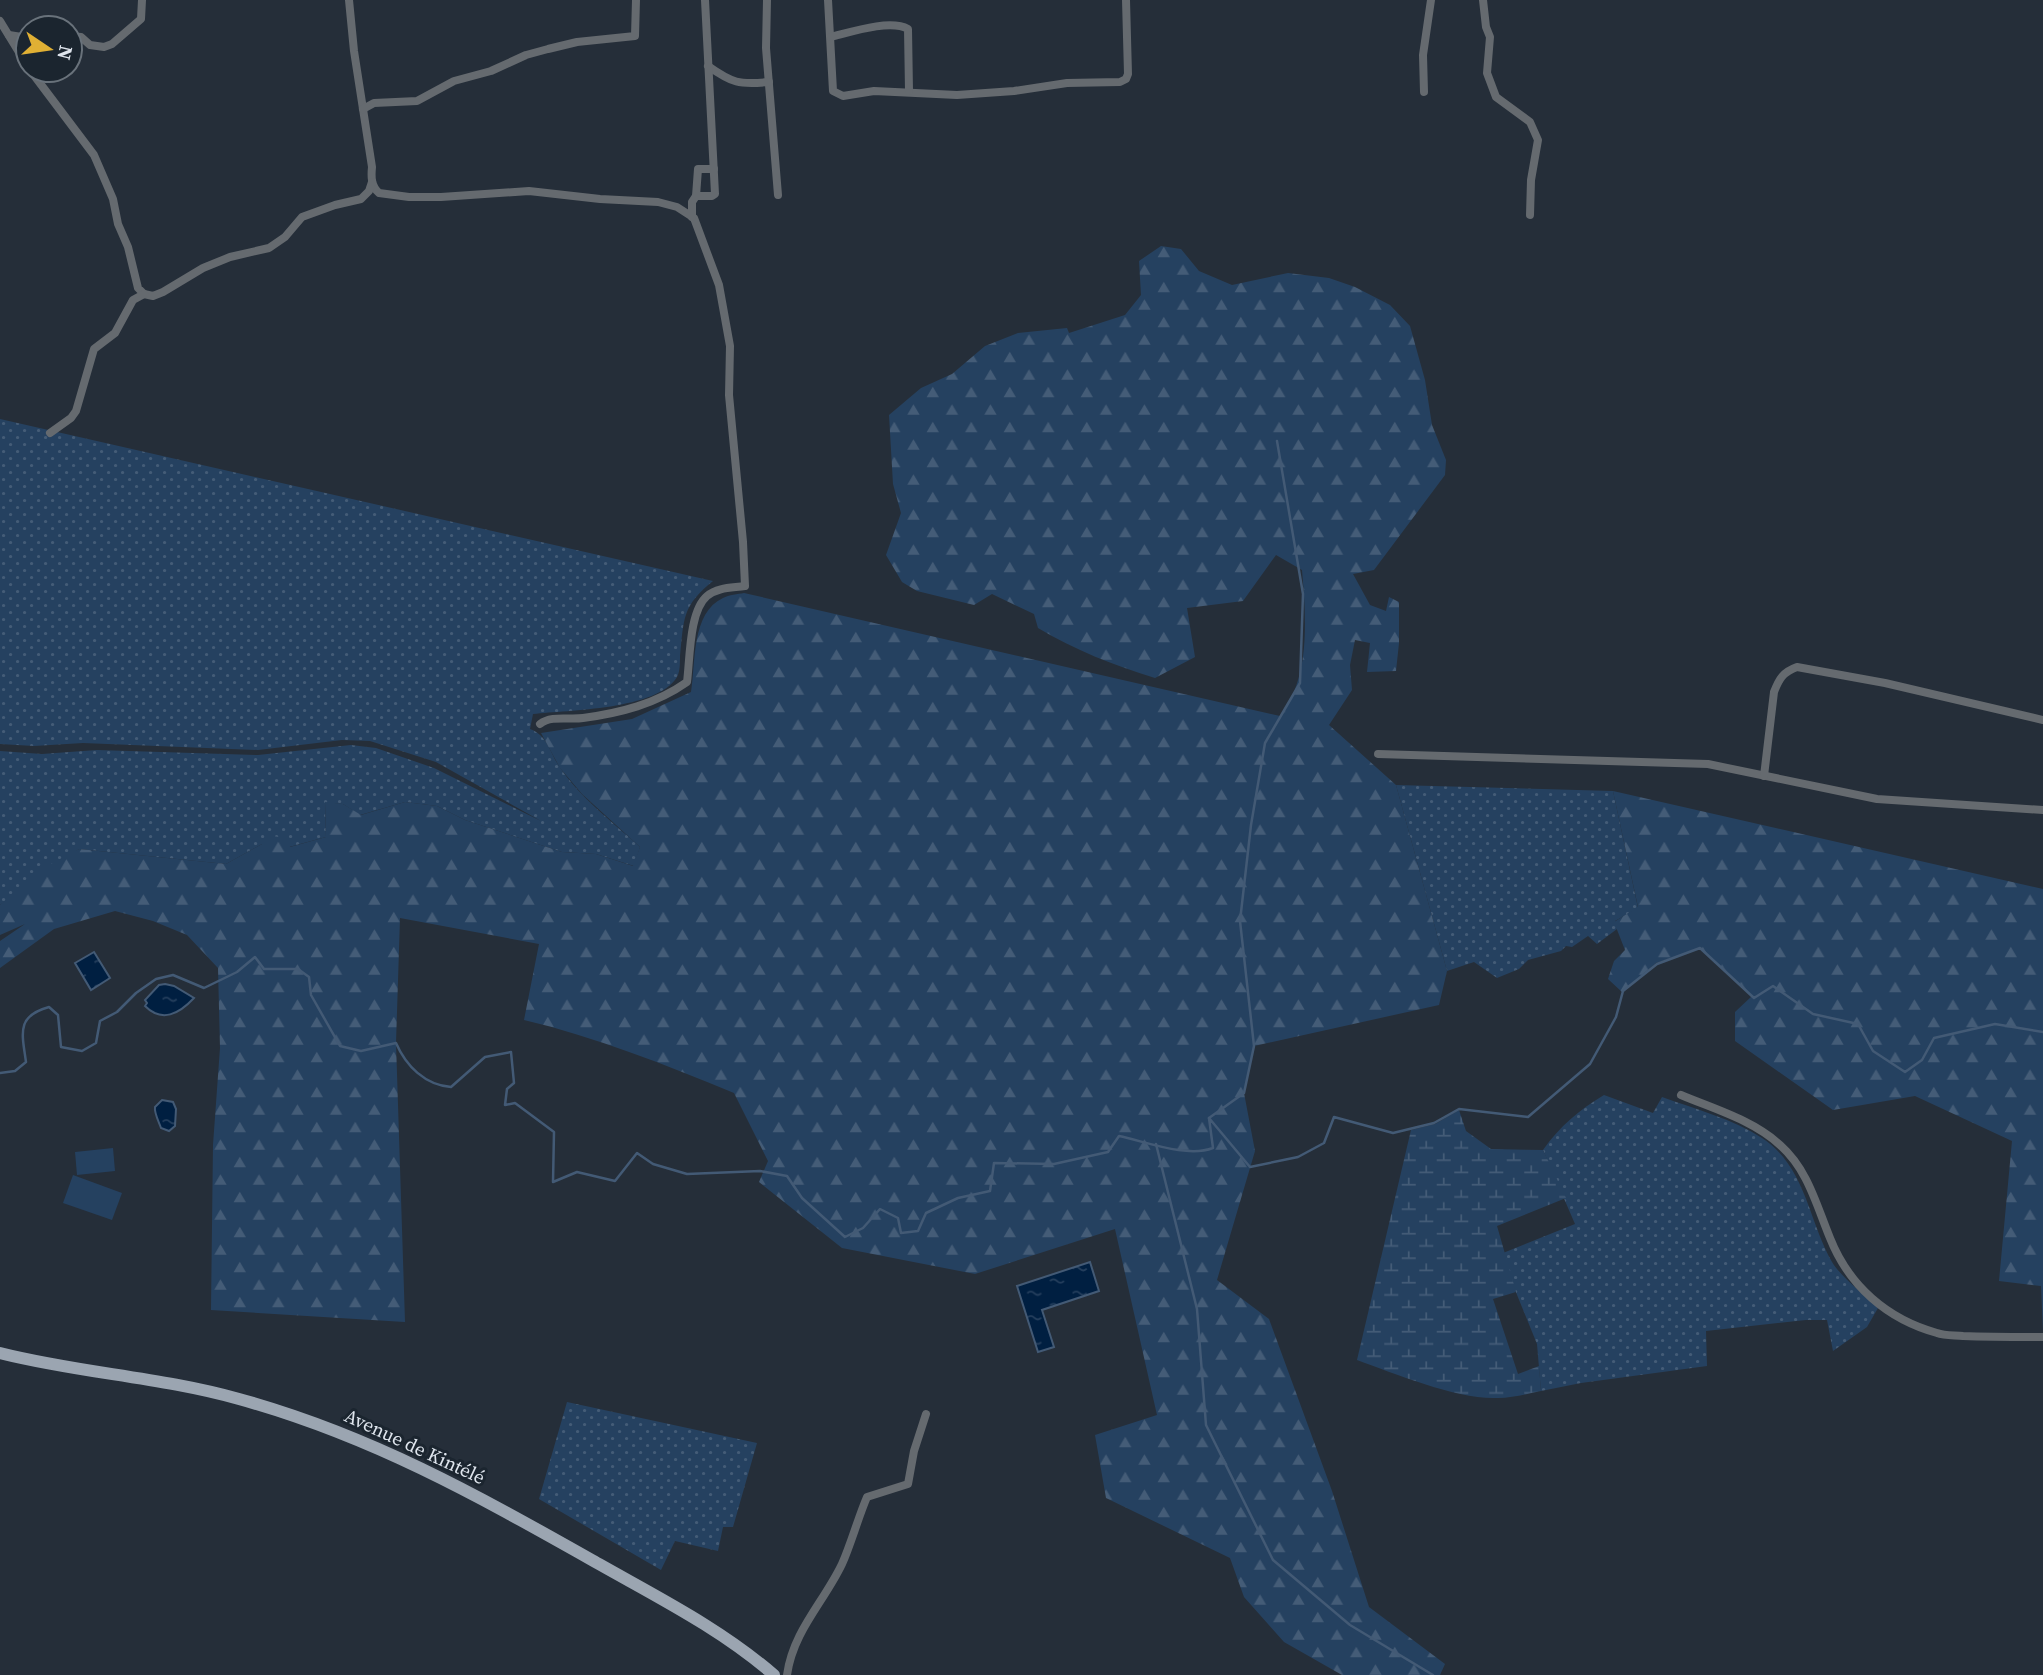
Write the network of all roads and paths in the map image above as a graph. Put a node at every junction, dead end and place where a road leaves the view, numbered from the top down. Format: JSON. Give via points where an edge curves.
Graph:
{"nodes":[{"id":1,"x":142,"y":0,"type":"edge"},
{"id":2,"x":349,"y":0,"type":"edge"},
{"id":3,"x":636,"y":0,"type":"edge"},
{"id":4,"x":705,"y":0,"type":"edge"},
{"id":5,"x":767,"y":0,"type":"edge"},
{"id":6,"x":828,"y":0,"type":"edge"},
{"id":7,"x":1126,"y":0,"type":"edge"},
{"id":8,"x":1432,"y":0,"type":"edge"},
{"id":9,"x":1483,"y":0,"type":"edge"},
{"id":10,"x":0,"y":21,"type":"edge"},
{"id":11,"x":9,"y":35,"type":"junction"},
{"id":12,"x":14,"y":36,"type":"edge"},
{"id":13,"x":831,"y":37,"type":"junction"},
{"id":14,"x":84,"y":40,"type":"edge"},
{"id":15,"x":14,"y":44,"type":"edge"},
{"id":16,"x":708,"y":66,"type":"junction"},
{"id":17,"x":769,"y":82,"type":"junction"},
{"id":18,"x":40,"y":84,"type":"edge"},
{"id":19,"x":909,"y":92,"type":"junction"},
{"id":20,"x":1424,"y":92,"type":"dead end"},
{"id":21,"x":363,"y":109,"type":"junction"},
{"id":22,"x":713,"y":169,"type":"junction"},
{"id":23,"x":372,"y":182,"type":"junction"},
{"id":24,"x":778,"y":195,"type":"dead end"},
{"id":25,"x":696,"y":196,"type":"junction"},
{"id":26,"x":1530,"y":215,"type":"dead end"},
{"id":27,"x":692,"y":217,"type":"junction"},
{"id":28,"x":144,"y":294,"type":"junction"},
{"id":29,"x":50,"y":433,"type":"dead end"},
{"id":30,"x":2043,"y":720,"type":"edge"},
{"id":31,"x":540,"y":724,"type":"dead end"},
{"id":32,"x":1378,"y":754,"type":"dead end"},
{"id":33,"x":1763,"y":776,"type":"junction"},
{"id":34,"x":2043,"y":810,"type":"edge"},
{"id":35,"x":1681,"y":1095,"type":"dead end"},
{"id":36,"x":2043,"y":1337,"type":"edge"},
{"id":37,"x":0,"y":1353,"type":"edge"},
{"id":38,"x":926,"y":1414,"type":"dead end"},
{"id":39,"x":774,"y":1675,"type":"edge"},
{"id":40,"x":787,"y":1675,"type":"edge"}],
"edges":[{"from":1,"to":14,"type":"street","via":[[141,19],[112,44],[90,45]]},
{"from":2,"to":21,"type":"street"},
{"from":3,"to":21,"type":"street","via":[[635,36],[548,49],[454,81],[417,101],[374,103]]},
{"from":4,"to":16,"type":"street"},
{"from":5,"to":17,"type":"street"},
{"from":6,"to":13,"type":"street"},
{"from":7,"to":19,"type":"street","via":[[1128,74],[1120,82],[957,95]]},
{"from":8,"to":20,"type":"street","via":[[1423,55]]},
{"from":9,"to":26,"type":"street","via":[[1490,37],[1487,73],[1496,97],[1530,122],[1538,140]]},
{"from":10,"to":11,"type":"street"},
{"from":11,"to":12,"type":"street"},
{"from":11,"to":15,"type":"street"},
{"from":13,"to":19,"type":"street","via":[[833,91],[843,96]]},
{"from":13,"to":19,"type":"street","via":[[867,28],[908,29]]},
{"from":16,"to":17,"type":"street","via":[[729,81]]},
{"from":16,"to":22,"type":"street"},
{"from":17,"to":24,"type":"street"},
{"from":18,"to":28,"type":"street","via":[[94,155],[113,199],[138,288]]},
{"from":21,"to":23,"type":"street"},
{"from":22,"to":25,"type":"street","via":[[698,169]]},
{"from":22,"to":25,"type":"street","via":[[715,194]]},
{"from":23,"to":27,"type":"street","via":[[379,193],[409,197],[528,191],[659,202]]},
{"from":23,"to":28,"type":"street","via":[[361,199],[302,217],[269,248],[230,257],[163,292]]},
{"from":25,"to":27,"type":"street"},
{"from":27,"to":31,"type":"street","via":[[719,285],[730,346],[729,395],[745,586],[723,588],[707,596],[699,608],[687,682],[679,688],[636,708]]},
{"from":28,"to":29,"type":"street","via":[[134,300],[115,333],[94,349],[76,411]]},
{"from":30,"to":33,"type":"street","via":[[1797,667],[1786,671],[1774,692]]},
{"from":32,"to":33,"type":"street","via":[[1708,765]]},
{"from":33,"to":34,"type":"street","via":[[1877,799]]},
{"from":35,"to":36,"type":"street","via":[[1740,1119],[1781,1146],[1807,1179],[1850,1277],[1881,1308],[1938,1334]]},
{"from":37,"to":39,"type":"main road","name":"Avenue de Kintélé","via":[[237,1398],[379,1447],[486,1500],[700,1621]]},
{"from":38,"to":40,"type":"street","via":[[908,1484],[867,1497],[843,1563],[801,1629]]}]}
